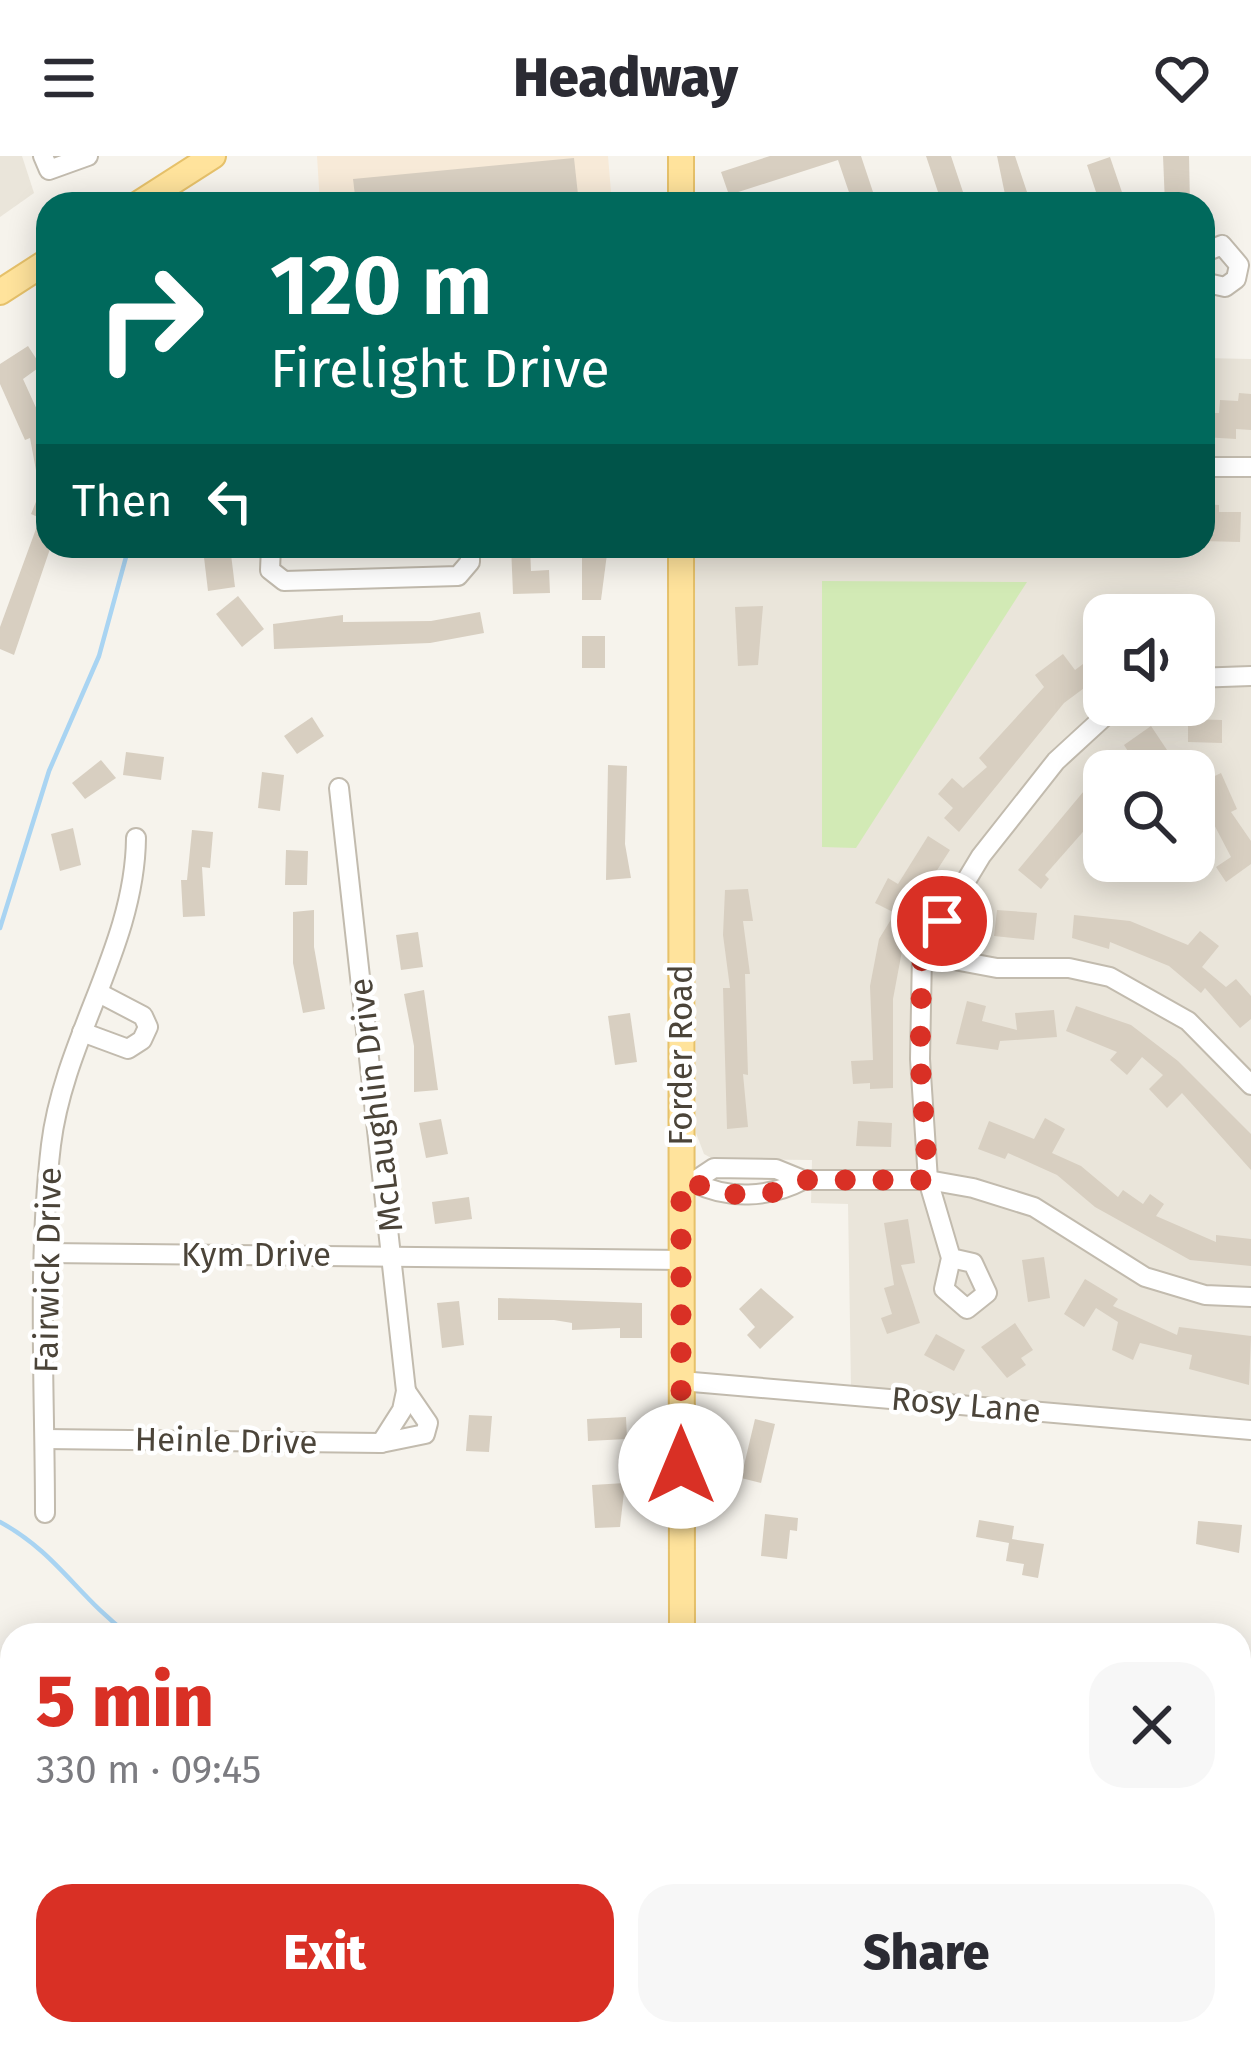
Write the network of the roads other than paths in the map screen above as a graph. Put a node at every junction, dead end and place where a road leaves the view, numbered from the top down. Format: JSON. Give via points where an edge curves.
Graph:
{"nodes":[{"id":1,"x":43,"y":156,"type":"edge"},
{"id":2,"x":88,"y":156,"type":"edge"},
{"id":3,"x":213,"y":156,"type":"edge"},
{"id":4,"x":681,"y":156,"type":"edge"},
{"id":5,"x":157,"y":192,"type":"edge"},
{"id":6,"x":681,"y":192,"type":"edge"},
{"id":7,"x":1215,"y":248,"type":"edge"},
{"id":8,"x":1243,"y":253,"type":"edge"},
{"id":9,"x":36,"y":269,"type":"edge"},
{"id":10,"x":1215,"y":284,"type":"edge"},
{"id":11,"x":0,"y":292,"type":"edge"},
{"id":12,"x":1215,"y":467,"type":"edge"},
{"id":13,"x":1251,"y":467,"type":"edge"},
{"id":14,"x":270,"y":558,"type":"edge"},
{"id":15,"x":468,"y":558,"type":"edge"},
{"id":16,"x":681,"y":558,"type":"edge"},
{"id":17,"x":1251,"y":676,"type":"edge"},
{"id":18,"x":1215,"y":677,"type":"edge"},
{"id":19,"x":1095,"y":726,"type":"edge"},
{"id":20,"x":339,"y":788,"type":"dead end"},
{"id":21,"x":136,"y":838,"type":"dead end"},
{"id":22,"x":922,"y":954,"type":"junction"},
{"id":23,"x":99,"y":994,"type":"junction"},
{"id":24,"x":82,"y":1032,"type":"junction"},
{"id":25,"x":1251,"y":1085,"type":"edge"},
{"id":26,"x":928,"y":1180,"type":"junction"},
{"id":27,"x":687,"y":1182,"type":"junction"},
{"id":28,"x":47,"y":1253,"type":"junction"},
{"id":29,"x":394,"y":1256,"type":"junction"},
{"id":30,"x":951,"y":1258,"type":"dead end"},
{"id":31,"x":682,"y":1260,"type":"junction"},
{"id":32,"x":1251,"y":1297,"type":"edge"},
{"id":33,"x":681,"y":1381,"type":"junction"},
{"id":34,"x":406,"y":1391,"type":"junction"},
{"id":35,"x":1251,"y":1430,"type":"edge"},
{"id":36,"x":45,"y":1439,"type":"junction"},
{"id":37,"x":381,"y":1442,"type":"junction"},
{"id":38,"x":45,"y":1513,"type":"dead end"},
{"id":39,"x":682,"y":1623,"type":"edge"}],
"edges":[{"from":1,"to":2,"type":"street","via":[[49,170]]},
{"from":3,"to":5,"type":"main road"},
{"from":4,"to":6,"type":"main road"},
{"from":7,"to":8,"type":"street"},
{"from":8,"to":10,"type":"street","via":[[1236,279]]},
{"from":9,"to":11,"type":"main road"},
{"from":12,"to":13,"type":"street"},
{"from":14,"to":15,"type":"street","via":[[270,570],[284,581],[458,576]]},
{"from":16,"to":27,"type":"main road","name":"Forder Road"},
{"from":17,"to":18,"type":"street"},
{"from":19,"to":22,"type":"street","via":[[994,840]]},
{"from":20,"to":29,"type":"street","name":"McLaughlin Drive"},
{"from":21,"to":23,"type":"street","name":"Fairwick Drive","via":[[135,885]]},
{"from":22,"to":25,"type":"street","via":[[1111,977],[1188,1021]]},
{"from":22,"to":26,"type":"street"},
{"from":23,"to":24,"type":"street","name":"Fairwick Drive"},
{"from":23,"to":24,"type":"street","via":[[143,1016],[148,1027],[128,1049]]},
{"from":24,"to":28,"type":"street","name":"Fairwick Drive","via":[[51,1144]]},
{"from":26,"to":27,"type":"street","via":[[803,1180],[776,1169],[714,1168]]},
{"from":26,"to":30,"type":"street"},
{"from":26,"to":32,"type":"street","via":[[1034,1207],[1144,1276],[1205,1295]]},
{"from":27,"to":31,"type":"main road","name":"Forder Road"},
{"from":28,"to":29,"type":"street","name":"Kym Drive"},
{"from":28,"to":36,"type":"street","name":"Fairwick Drive"},
{"from":29,"to":31,"type":"street","name":"Kym Drive"},
{"from":29,"to":34,"type":"street","name":"McLaughlin Drive"},
{"from":31,"to":33,"type":"main road","name":"Forder Road"},
{"from":33,"to":35,"type":"street","name":"Rosy Lane"},
{"from":33,"to":39,"type":"main road","name":"Forder Road"},
{"from":34,"to":37,"type":"street","name":"McLaughlin Drive"},
{"from":34,"to":37,"type":"street","via":[[422,1408],[424,1434]]},
{"from":36,"to":37,"type":"street","name":"Heinle Drive"},
{"from":36,"to":38,"type":"street","name":"Fairwick Drive"}]}
